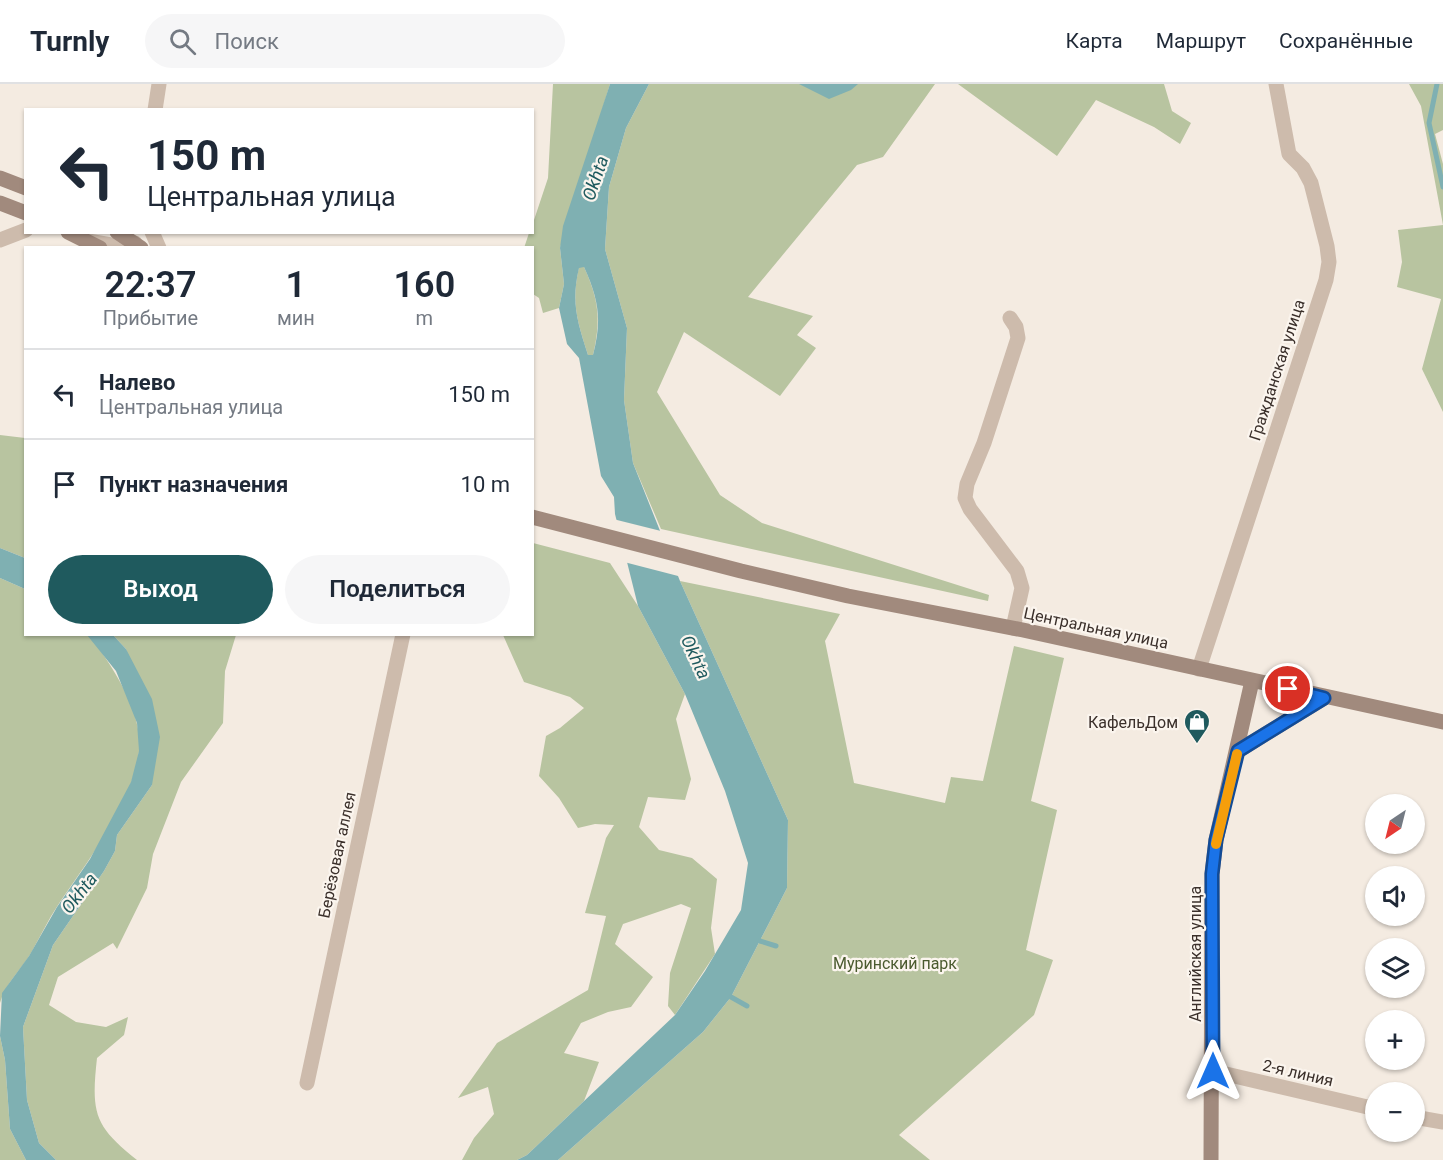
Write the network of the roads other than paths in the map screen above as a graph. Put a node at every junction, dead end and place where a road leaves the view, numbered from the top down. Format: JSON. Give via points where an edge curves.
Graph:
{"nodes":[{"id":1,"x":159,"y":84,"type":"edge"},
{"id":2,"x":1276,"y":84,"type":"edge"},
{"id":3,"x":155,"y":108,"type":"edge"},
{"id":4,"x":0,"y":178,"type":"edge"},
{"id":5,"x":24,"y":187,"type":"edge"},
{"id":6,"x":0,"y":203,"type":"edge"},
{"id":7,"x":24,"y":212,"type":"edge"},
{"id":8,"x":24,"y":231,"type":"edge"},
{"id":9,"x":72,"y":234,"type":"edge"},
{"id":10,"x":121,"y":234,"type":"edge"},
{"id":11,"x":0,"y":240,"type":"edge"},
{"id":12,"x":138,"y":243,"type":"edge"},
{"id":13,"x":94,"y":244,"type":"edge"},
{"id":14,"x":113,"y":246,"type":"edge"},
{"id":15,"x":1010,"y":318,"type":"dead end"},
{"id":16,"x":534,"y":518,"type":"edge"},
{"id":17,"x":1013,"y":628,"type":"junction"},
{"id":18,"x":403,"y":636,"type":"edge"},
{"id":19,"x":1198,"y":669,"type":"junction"},
{"id":20,"x":1252,"y":681,"type":"junction"},
{"id":21,"x":1324,"y":698,"type":"junction"},
{"id":22,"x":1443,"y":722,"type":"edge"},
{"id":23,"x":1238,"y":751,"type":"junction"},
{"id":24,"x":1213,"y":1071,"type":"junction"},
{"id":25,"x":307,"y":1083,"type":"dead end"},
{"id":26,"x":1365,"y":1106,"type":"edge"},
{"id":27,"x":1425,"y":1119,"type":"edge"},
{"id":28,"x":1443,"y":1122,"type":"edge"},
{"id":29,"x":1211,"y":1160,"type":"edge"}],
"edges":[{"from":1,"to":3,"type":"street"},
{"from":2,"to":19,"type":"street","name":"Гражданская улица","via":[[1289,154],[1311,183],[1329,262]]},
{"from":4,"to":5,"type":"main road"},
{"from":6,"to":7,"type":"main road"},
{"from":8,"to":11,"type":"street"},
{"from":9,"to":13,"type":"main road"},
{"from":10,"to":12,"type":"main road"},
{"from":13,"to":14,"type":"street"},
{"from":15,"to":17,"type":"street","via":[[1018,338],[965,498],[1017,571],[1022,588]]},
{"from":16,"to":17,"type":"main road","name":"Центральная улица","via":[[848,596]]},
{"from":17,"to":19,"type":"main road","name":"Центральная улица"},
{"from":18,"to":25,"type":"street","name":"Берёзовая аллея"},
{"from":19,"to":20,"type":"main road","name":"Центральная улица"},
{"from":20,"to":21,"type":"main road","name":"Центральная улица"},
{"from":20,"to":23,"type":"main road","name":"Английская улица"},
{"from":21,"to":22,"type":"main road","name":"Центральная улица"},
{"from":21,"to":23,"type":"main road"},
{"from":23,"to":24,"type":"main road","name":"Английская улица","via":[[1216,840],[1212,874]]},
{"from":24,"to":26,"type":"street","name":"2-я линия"},
{"from":24,"to":29,"type":"main road","name":"Английская улица"},
{"from":27,"to":28,"type":"street"}]}
